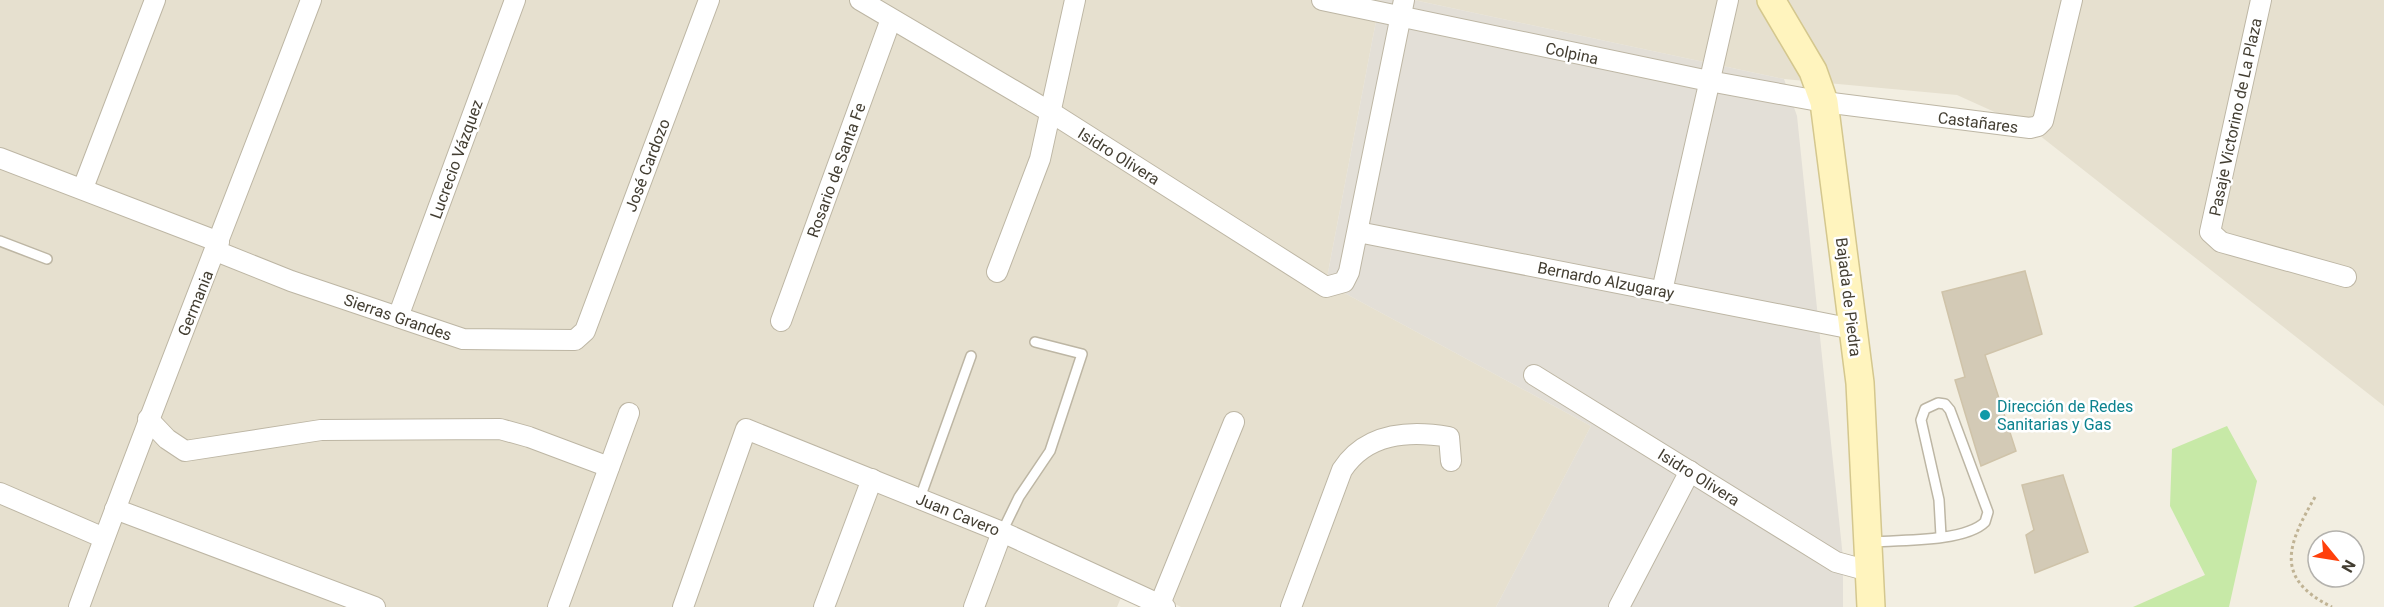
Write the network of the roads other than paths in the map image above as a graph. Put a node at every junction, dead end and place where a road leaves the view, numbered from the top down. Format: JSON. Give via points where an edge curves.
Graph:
{"nodes":[{"id":1,"x":155,"y":0,"type":"edge"},
{"id":2,"x":310,"y":0,"type":"edge"},
{"id":3,"x":514,"y":0,"type":"edge"},
{"id":4,"x":709,"y":0,"type":"edge"},
{"id":5,"x":860,"y":0,"type":"edge"},
{"id":6,"x":1075,"y":0,"type":"edge"},
{"id":7,"x":1322,"y":0,"type":"edge"},
{"id":8,"x":1728,"y":0,"type":"edge"},
{"id":9,"x":1771,"y":0,"type":"edge"},
{"id":10,"x":2072,"y":0,"type":"edge"},
{"id":11,"x":2261,"y":0,"type":"edge"},
{"id":12,"x":1402,"y":8,"type":"edge"},
{"id":13,"x":891,"y":19,"type":"junction"},
{"id":14,"x":1709,"y":81,"type":"junction"},
{"id":15,"x":1824,"y":102,"type":"junction"},
{"id":16,"x":1052,"y":113,"type":"junction"},
{"id":17,"x":0,"y":158,"type":"edge"},
{"id":18,"x":83,"y":188,"type":"junction"},
{"id":19,"x":1358,"y":232,"type":"junction"},
{"id":20,"x":0,"y":241,"type":"edge"},
{"id":21,"x":217,"y":246,"type":"junction"},
{"id":22,"x":47,"y":259,"type":"dead end"},
{"id":23,"x":997,"y":272,"type":"dead end"},
{"id":24,"x":2346,"y":278,"type":"dead end"},
{"id":25,"x":1662,"y":291,"type":"junction"},
{"id":26,"x":398,"y":317,"type":"junction"},
{"id":27,"x":781,"y":321,"type":"dead end"},
{"id":28,"x":1853,"y":329,"type":"junction"},
{"id":29,"x":585,"y":331,"type":"joint"},
{"id":30,"x":1035,"y":342,"type":"dead end"},
{"id":31,"x":971,"y":356,"type":"dead end"},
{"id":32,"x":1534,"y":375,"type":"dead end"},
{"id":33,"x":628,"y":413,"type":"dead end"},
{"id":34,"x":148,"y":419,"type":"junction"},
{"id":35,"x":1234,"y":422,"type":"dead end"},
{"id":36,"x":1451,"y":461,"type":"dead end"},
{"id":37,"x":609,"y":467,"type":"junction"},
{"id":38,"x":1690,"y":471,"type":"junction"},
{"id":39,"x":872,"y":478,"type":"junction"},
{"id":40,"x":0,"y":493,"type":"edge"},
{"id":41,"x":920,"y":498,"type":"junction"},
{"id":42,"x":114,"y":509,"type":"junction"},
{"id":43,"x":1002,"y":532,"type":"junction"},
{"id":44,"x":1941,"y":536,"type":"junction"},
{"id":45,"x":104,"y":538,"type":"junction"},
{"id":46,"x":1867,"y":542,"type":"junction"},
{"id":47,"x":1869,"y":571,"type":"junction"},
{"id":48,"x":1135,"y":601,"type":"edge"},
{"id":49,"x":1163,"y":606,"type":"edge"},
{"id":50,"x":79,"y":607,"type":"edge"},
{"id":51,"x":375,"y":607,"type":"edge"},
{"id":52,"x":558,"y":607,"type":"edge"},
{"id":53,"x":683,"y":607,"type":"edge"},
{"id":54,"x":824,"y":607,"type":"edge"},
{"id":55,"x":974,"y":607,"type":"edge"},
{"id":56,"x":1291,"y":607,"type":"edge"},
{"id":57,"x":1619,"y":607,"type":"edge"},
{"id":58,"x":1871,"y":607,"type":"edge"}],
"edges":[{"from":1,"to":18,"type":"street"},
{"from":2,"to":21,"type":"street","name":"Germania"},
{"from":3,"to":26,"type":"street","name":"Lucrecio Vázquez"},
{"from":4,"to":29,"type":"street","name":"José Cardozo"},
{"from":5,"to":13,"type":"street","name":"Isidro Olivera"},
{"from":6,"to":16,"type":"street"},
{"from":7,"to":12,"type":"street","name":"Colpina"},
{"from":8,"to":14,"type":"street"},
{"from":9,"to":15,"type":"main road","name":"Bajada de Piedra","via":[[1809,64]]},
{"from":10,"to":15,"type":"street","name":"Castañares","via":[[2043,121],[2038,126]]},
{"from":11,"to":24,"type":"street","name":"Pasaje Victorino de La Plaza","via":[[2210,232],[2221,242]]},
{"from":12,"to":14,"type":"street","name":"Colpina"},
{"from":12,"to":19,"type":"street"},
{"from":13,"to":16,"type":"street","name":"Isidro Olivera"},
{"from":13,"to":27,"type":"street","name":"Rosario de Santa Fe"},
{"from":14,"to":15,"type":"street","name":"Colpina"},
{"from":14,"to":25,"type":"street"},
{"from":15,"to":28,"type":"main road","name":"Bajada de Piedra"},
{"from":16,"to":19,"type":"street","name":"Isidro Olivera","via":[[1326,287],[1344,282]]},
{"from":16,"to":23,"type":"street","via":[[1040,159]]},
{"from":17,"to":18,"type":"street","name":"Sierras Grandes"},
{"from":18,"to":21,"type":"street","name":"Sierras Grandes"},
{"from":19,"to":25,"type":"street","name":"Bernardo Alzugaray"},
{"from":20,"to":22,"type":"lane"},
{"from":21,"to":26,"type":"street","name":"Sierras Grandes","via":[[291,281]]},
{"from":21,"to":34,"type":"street","name":"Germania"},
{"from":25,"to":28,"type":"street","name":"Bernardo Alzugaray"},
{"from":26,"to":29,"type":"street","name":"Sierras Grandes","via":[[470,339],[575,340]]},
{"from":28,"to":46,"type":"main road","name":"Bajada de Piedra","via":[[1860,383]]},
{"from":30,"to":43,"type":"lane","via":[[1082,354],[1050,451],[1018,497]]},
{"from":31,"to":41,"type":"lane"},
{"from":32,"to":38,"type":"street","name":"Isidro Olivera"},
{"from":33,"to":37,"type":"street"},
{"from":34,"to":37,"type":"street","via":[[185,451],[321,430],[500,429]]},
{"from":34,"to":42,"type":"street","name":"Germania"},
{"from":35,"to":49,"type":"street"},
{"from":36,"to":56,"type":"street","via":[[1449,437],[1436,435],[1383,437],[1350,458],[1342,470]]},
{"from":37,"to":52,"type":"street"},
{"from":38,"to":47,"type":"street","name":"Isidro Olivera","via":[[1836,562]]},
{"from":38,"to":57,"type":"street"},
{"from":39,"to":41,"type":"street","name":"Juan Cavero"},
{"from":39,"to":53,"type":"street","name":"Juan Cavero","via":[[746,429]]},
{"from":39,"to":54,"type":"street"},
{"from":40,"to":45,"type":"street"},
{"from":41,"to":43,"type":"street","name":"Juan Cavero"},
{"from":42,"to":45,"type":"street","name":"Germania"},
{"from":42,"to":51,"type":"street"},
{"from":43,"to":48,"type":"street","name":"Juan Cavero"},
{"from":43,"to":55,"type":"street"},
{"from":44,"to":44,"type":"lane","via":[[1967,534],[1979,528],[1988,512],[1950,410],[1938,403],[1925,410],[1921,420],[1939,500]]},
{"from":44,"to":46,"type":"lane"},
{"from":45,"to":50,"type":"street","name":"Germania"},
{"from":46,"to":47,"type":"main road","name":"Bajada de Piedra"},
{"from":47,"to":58,"type":"main road","name":"Bajada de Piedra"},
{"from":48,"to":49,"type":"street","name":"Juan Cavero"}]}
